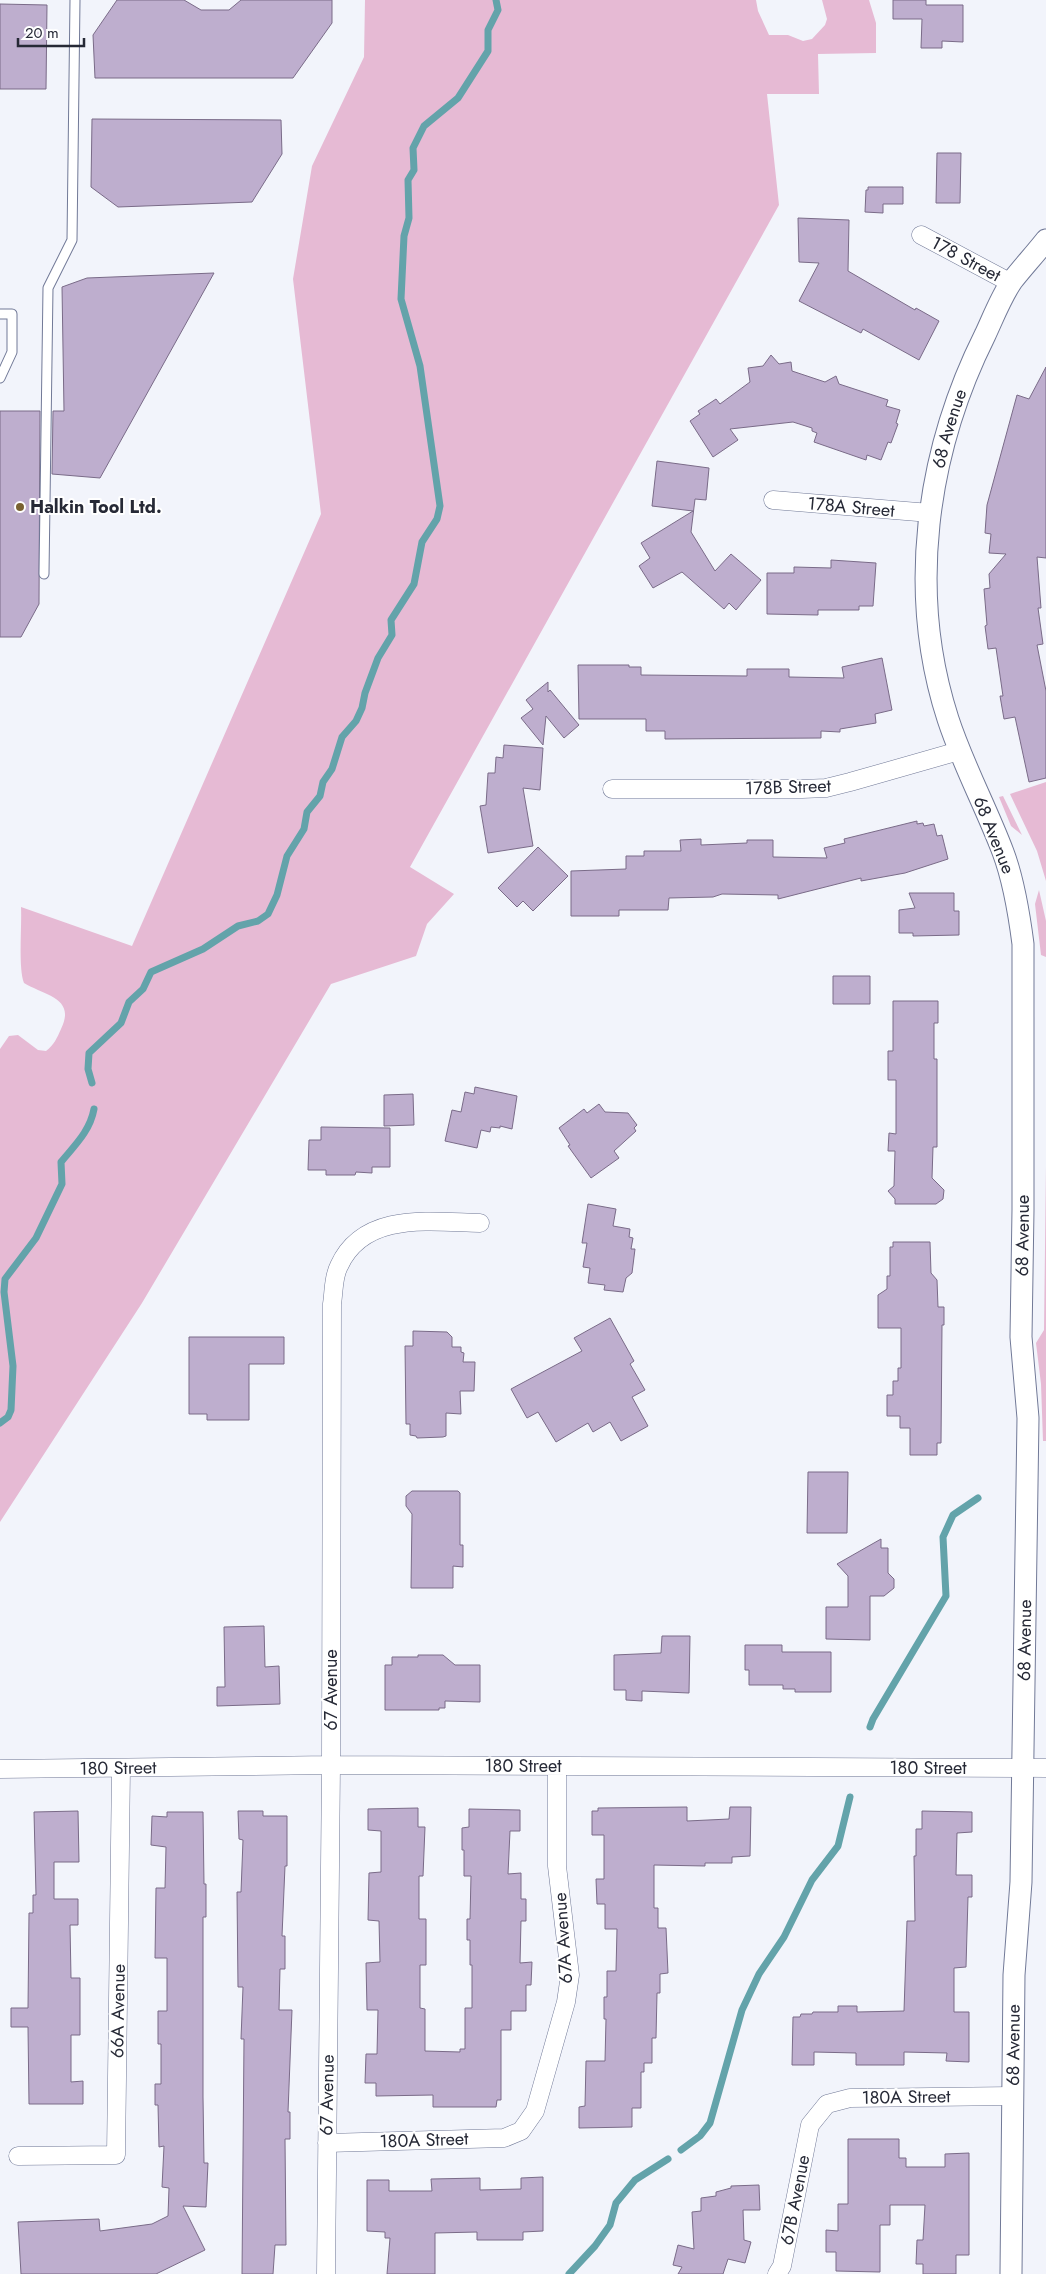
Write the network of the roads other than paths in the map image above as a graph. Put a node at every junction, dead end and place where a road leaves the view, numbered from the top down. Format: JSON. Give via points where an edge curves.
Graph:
{"nodes":[{"id":1,"x":75,"y":0,"type":"edge"},
{"id":2,"x":921,"y":235,"type":"dead end"},
{"id":3,"x":1046,"y":240,"type":"edge"},
{"id":4,"x":1011,"y":283,"type":"junction"},
{"id":5,"x":0,"y":314,"type":"edge"},
{"id":6,"x":0,"y":378,"type":"edge"},
{"id":7,"x":773,"y":500,"type":"dead end"},
{"id":8,"x":930,"y":513,"type":"junction"},
{"id":9,"x":44,"y":574,"type":"dead end"},
{"id":10,"x":959,"y":750,"type":"junction"},
{"id":11,"x":612,"y":788,"type":"dead end"},
{"id":12,"x":480,"y":1223,"type":"dead end"},
{"id":13,"x":331,"y":1765,"type":"junction"},
{"id":14,"x":557,"y":1766,"type":"junction"},
{"id":15,"x":121,"y":1768,"type":"junction"},
{"id":16,"x":1046,"y":1768,"type":"edge"},
{"id":17,"x":0,"y":1769,"type":"edge"},
{"id":18,"x":1023,"y":1769,"type":"junction"},
{"id":19,"x":1012,"y":2096,"type":"junction"},
{"id":20,"x":810,"y":2125,"type":"joint"},
{"id":21,"x":521,"y":2132,"type":"joint"},
{"id":22,"x":327,"y":2143,"type":"junction"},
{"id":23,"x":18,"y":2156,"type":"dead end"},
{"id":24,"x":326,"y":2274,"type":"edge"},
{"id":25,"x":777,"y":2274,"type":"edge"},
{"id":26,"x":1011,"y":2274,"type":"edge"}],
"edges":[{"from":1,"to":9,"type":"lane","via":[[72,240],[48,288]]},
{"from":2,"to":4,"type":"street","name":"178 Street"},
{"from":3,"to":4,"type":"street","name":"68 Avenue"},
{"from":4,"to":8,"type":"street","name":"68 Avenue","via":[[959,393],[946,433]]},
{"from":5,"to":6,"type":"lane","via":[[12,314],[12,352]]},
{"from":7,"to":8,"type":"street","name":"178A Street"},
{"from":8,"to":10,"type":"street","name":"68 Avenue","via":[[926,585],[933,653],[938,687]]},
{"from":10,"to":11,"type":"street","name":"178B Street","via":[[826,788]]},
{"from":10,"to":18,"type":"street","name":"68 Avenue","via":[[1003,851],[1017,901],[1023,944],[1021,1337],[1028,1418]]},
{"from":12,"to":13,"type":"street","name":"67 Avenue","via":[[417,1221],[376,1229],[348,1250],[338,1267],[332,1304]]},
{"from":13,"to":14,"type":"street","name":"180 Street"},
{"from":13,"to":15,"type":"street","name":"180 Street"},
{"from":13,"to":22,"type":"street","name":"67 Avenue"},
{"from":14,"to":18,"type":"street","name":"180 Street"},
{"from":14,"to":21,"type":"street","name":"67A Avenue","via":[[557,1866],[570,1975],[566,2002],[535,2111]]},
{"from":15,"to":17,"type":"street","name":"180 Street"},
{"from":15,"to":23,"type":"street","name":"66A Avenue","via":[[116,2155]]},
{"from":16,"to":18,"type":"street","name":"180 Street"},
{"from":18,"to":19,"type":"street","name":"68 Avenue"},
{"from":19,"to":20,"type":"street","name":"180A Street","via":[[850,2098],[827,2104]]},
{"from":19,"to":26,"type":"street","name":"68 Avenue"},
{"from":20,"to":25,"type":"street","name":"67B Avenue","via":[[782,2266]]},
{"from":21,"to":22,"type":"street","name":"180A Street","via":[[504,2138]]},
{"from":22,"to":24,"type":"street","name":"67 Avenue"}]}
